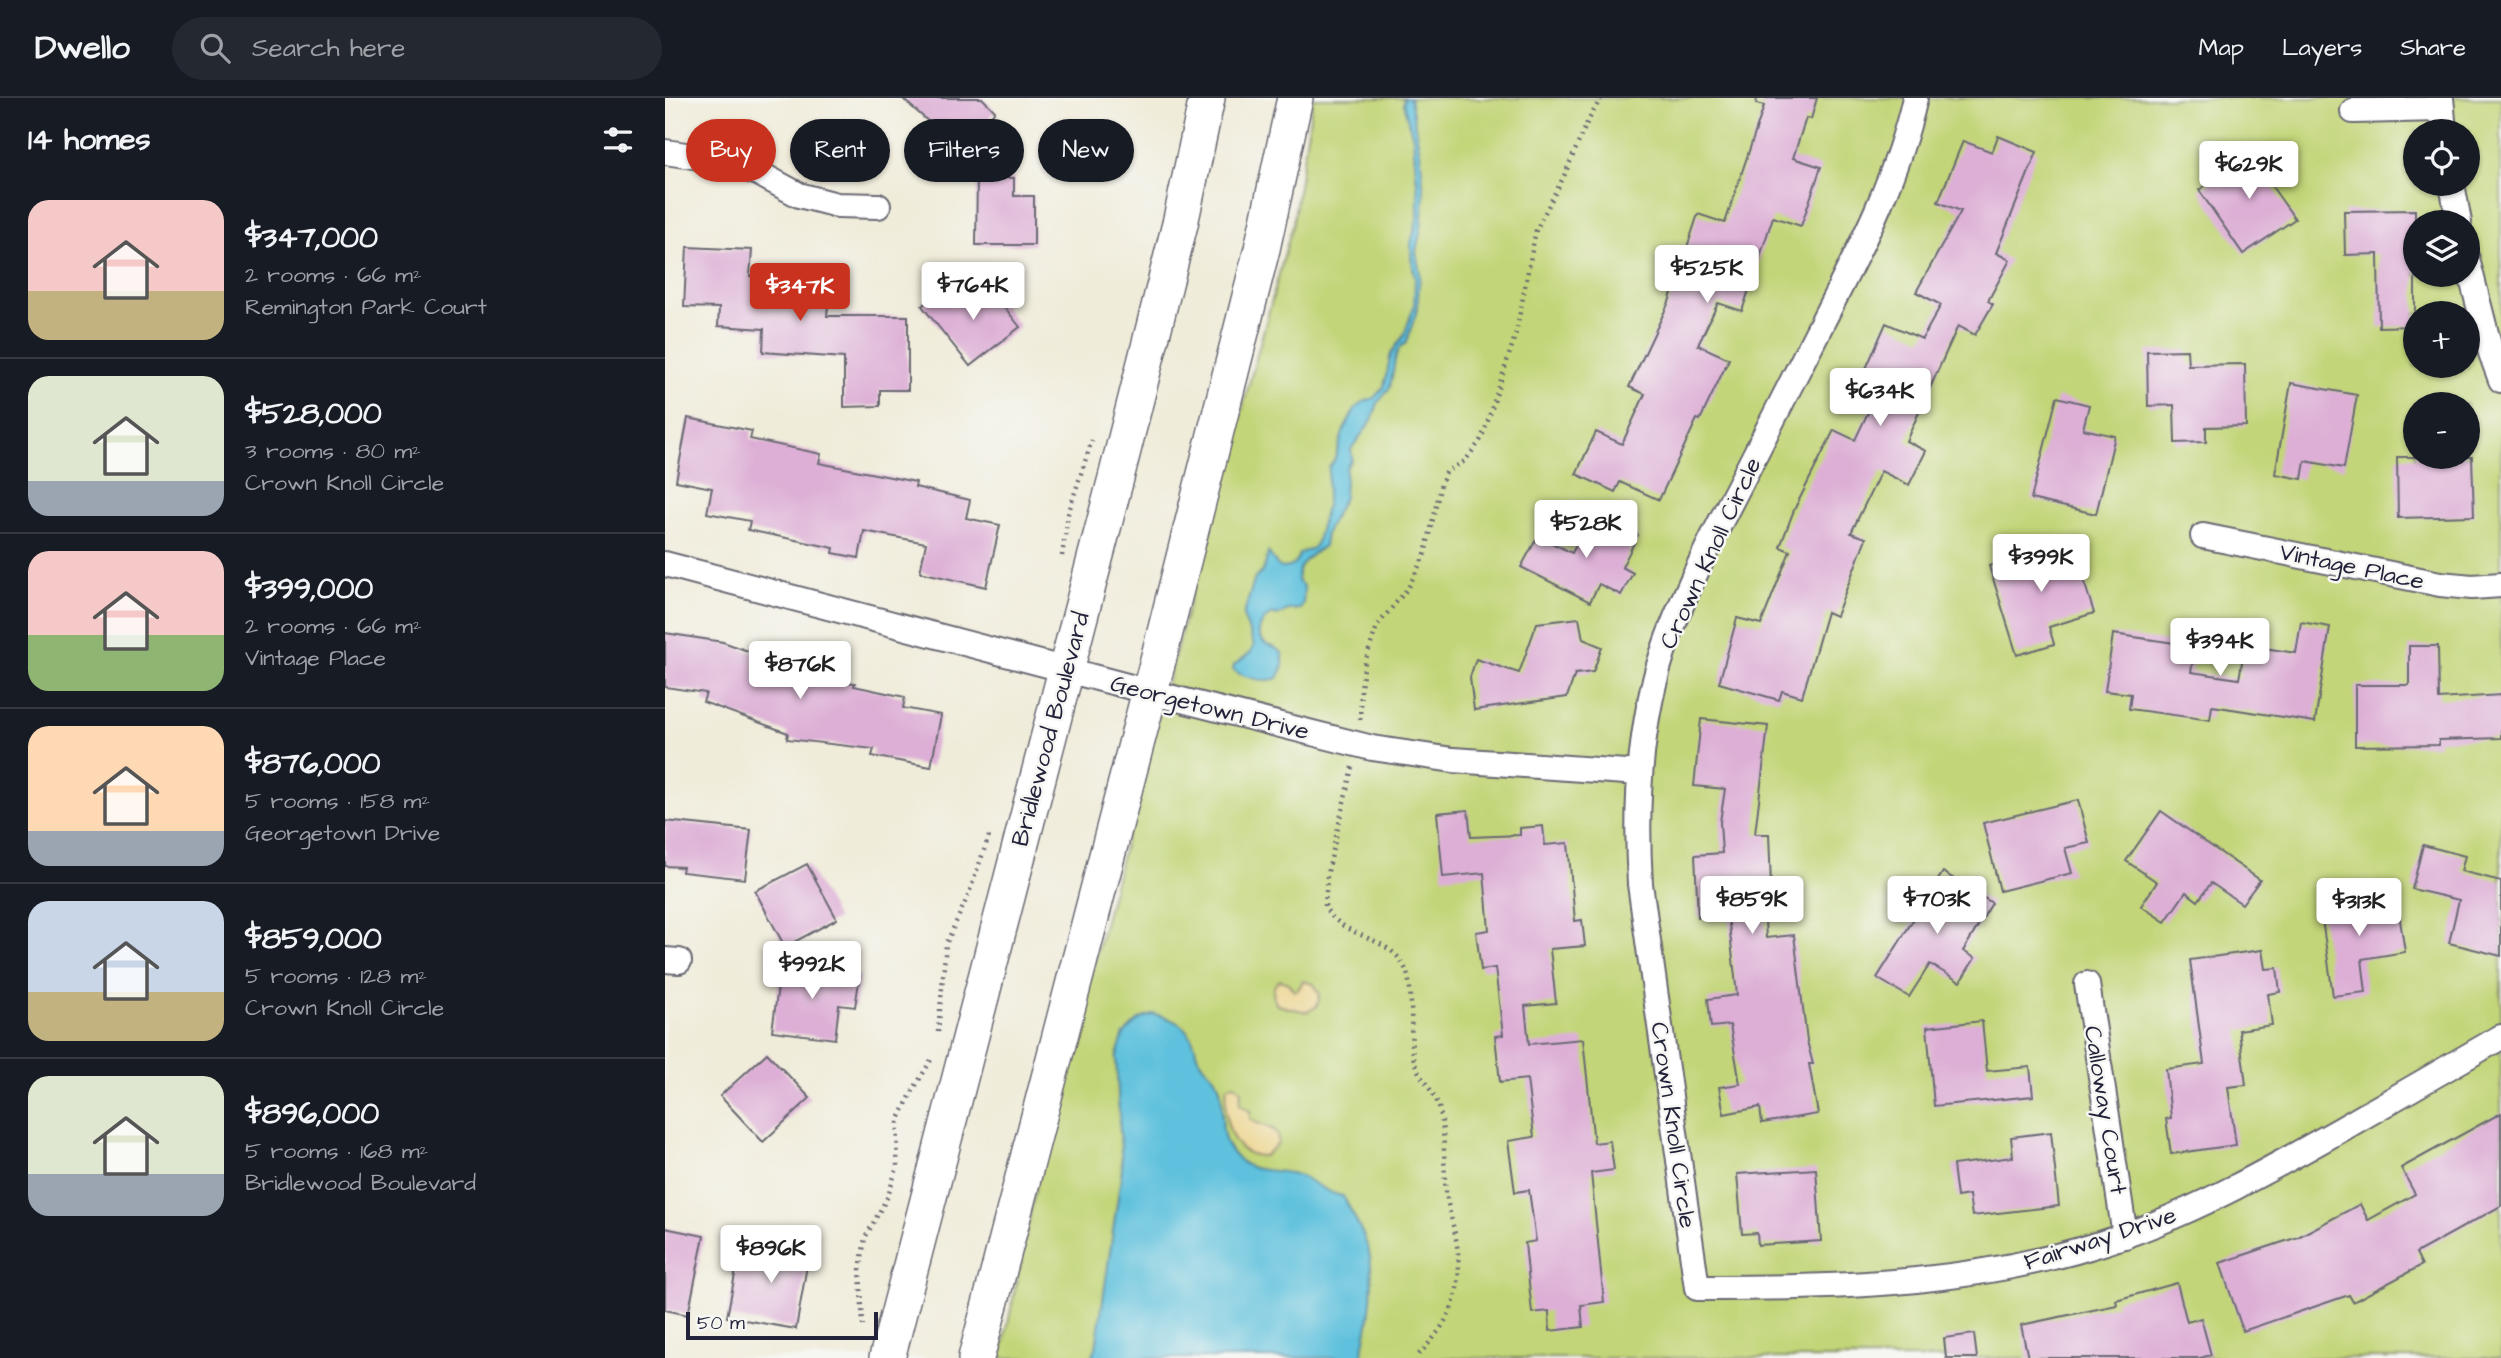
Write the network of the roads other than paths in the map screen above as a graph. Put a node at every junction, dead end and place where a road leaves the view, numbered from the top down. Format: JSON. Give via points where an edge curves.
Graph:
{"nodes":[{"id":1,"x":1207,"y":98,"type":"edge"},
{"id":2,"x":1295,"y":98,"type":"edge"},
{"id":3,"x":1915,"y":98,"type":"edge"},
{"id":4,"x":2353,"y":111,"type":"dead end"},
{"id":5,"x":2442,"y":113,"type":"edge"},
{"id":6,"x":665,"y":152,"type":"edge"},
{"id":7,"x":878,"y":206,"type":"dead end"},
{"id":8,"x":2474,"y":287,"type":"edge"},
{"id":9,"x":2501,"y":380,"type":"edge"},
{"id":10,"x":2203,"y":536,"type":"dead end"},
{"id":11,"x":665,"y":564,"type":"edge"},
{"id":12,"x":2501,"y":585,"type":"edge"},
{"id":13,"x":1066,"y":670,"type":"junction"},
{"id":14,"x":1150,"y":692,"type":"junction"},
{"id":15,"x":1640,"y":773,"type":"junction"},
{"id":16,"x":2087,"y":984,"type":"dead end"},
{"id":17,"x":2501,"y":1037,"type":"edge"},
{"id":18,"x":2125,"y":1236,"type":"junction"},
{"id":19,"x":1697,"y":1288,"type":"joint"},
{"id":20,"x":887,"y":1358,"type":"edge"},
{"id":21,"x":975,"y":1358,"type":"edge"}],
"edges":[{"from":1,"to":13,"type":"main road","name":"Bridlewood Boulevard","via":[[1180,224]]},
{"from":2,"to":14,"type":"main road","via":[[1262,248]]},
{"from":3,"to":15,"type":"street","name":"Crown Knoll Circle","via":[[1897,161],[1863,242],[1718,526],[1668,638],[1648,711]]},
{"from":4,"to":5,"type":"street"},
{"from":6,"to":7,"type":"street","via":[[720,160],[758,173],[799,195],[837,205]]},
{"from":8,"to":9,"type":"street"},
{"from":10,"to":12,"type":"street","name":"Vintage Place","via":[[2440,584]]},
{"from":11,"to":13,"type":"street","name":"Georgetown Drive"},
{"from":13,"to":14,"type":"street","name":"Georgetown Drive"},
{"from":13,"to":20,"type":"main road","name":"Bridlewood Boulevard"},
{"from":14,"to":15,"type":"street","name":"Georgetown Drive","via":[[1406,754]]},
{"from":14,"to":21,"type":"main road"},
{"from":15,"to":19,"type":"street","name":"Crown Knoll Circle","via":[[1640,884]]},
{"from":16,"to":18,"type":"street","name":"Calloway Court"},
{"from":17,"to":18,"type":"street","name":"Fairway Drive","via":[[2248,1182]]},
{"from":18,"to":19,"type":"street","name":"Fairway Drive","via":[[2028,1263],[1953,1277],[1815,1288]]}]}
